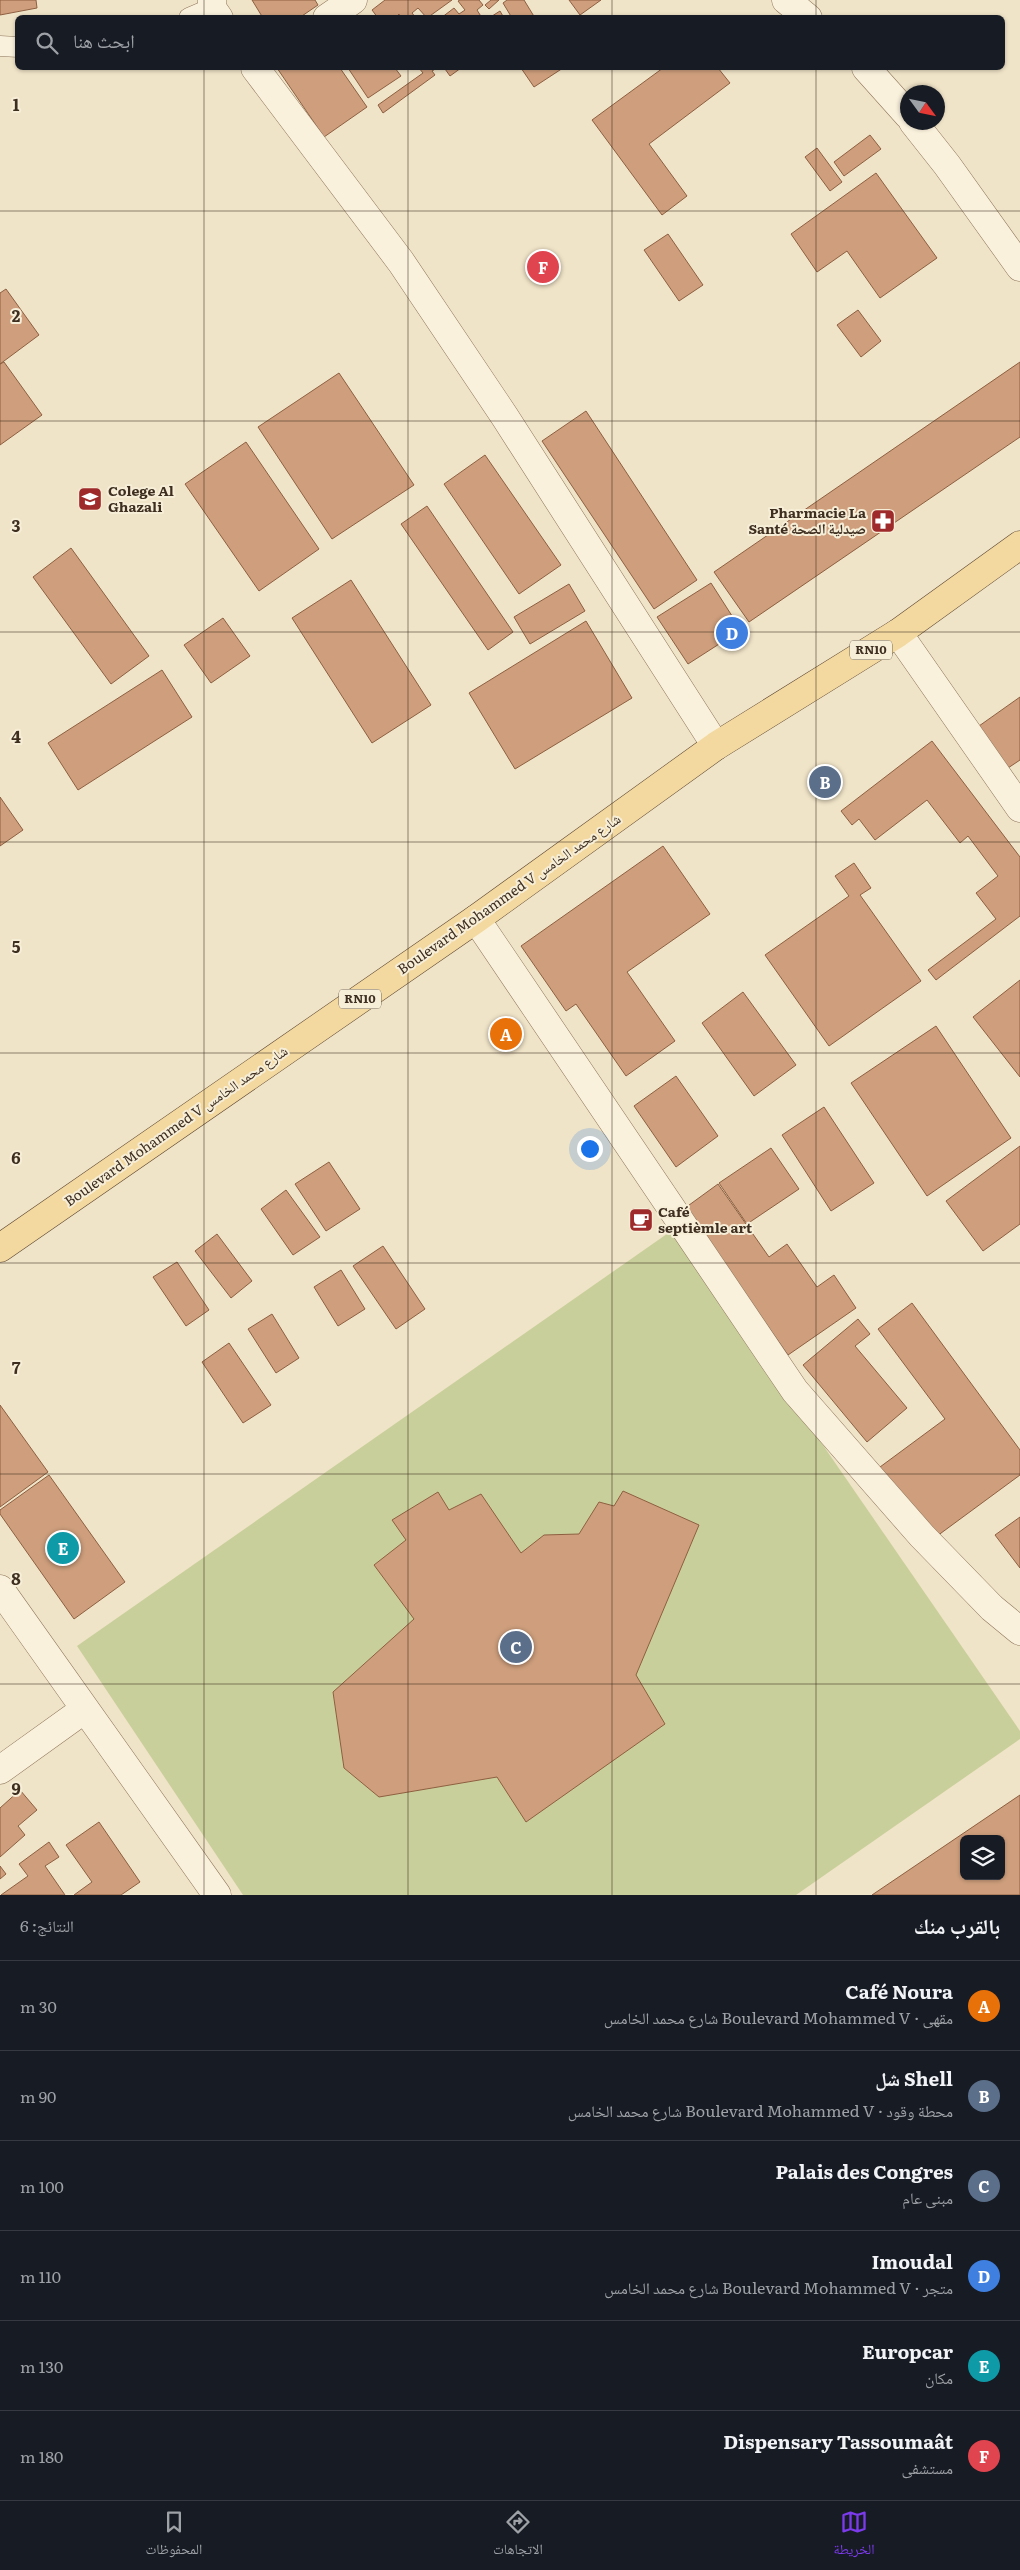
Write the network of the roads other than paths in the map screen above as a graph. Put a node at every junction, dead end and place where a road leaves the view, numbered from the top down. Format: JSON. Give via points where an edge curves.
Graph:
{"nodes":[{"id":1,"x":353,"y":0,"type":"edge"},
{"id":2,"x":786,"y":0,"type":"edge"},
{"id":3,"x":331,"y":15,"type":"edge"},
{"id":4,"x":804,"y":15,"type":"edge"},
{"id":5,"x":0,"y":46,"type":"edge"},
{"id":6,"x":15,"y":47,"type":"edge"},
{"id":7,"x":257,"y":70,"type":"edge"},
{"id":8,"x":868,"y":70,"type":"edge"},
{"id":9,"x":900,"y":107,"type":"edge"},
{"id":10,"x":919,"y":130,"type":"edge"},
{"id":11,"x":1020,"y":267,"type":"edge"},
{"id":12,"x":1020,"y":545,"type":"edge"},
{"id":13,"x":898,"y":632,"type":"junction"},
{"id":14,"x":716,"y":746,"type":"junction"},
{"id":15,"x":1020,"y":808,"type":"edge"},
{"id":16,"x":476,"y":919,"type":"junction"},
{"id":17,"x":0,"y":1248,"type":"edge"},
{"id":18,"x":0,"y":1589,"type":"edge"},
{"id":19,"x":1020,"y":1630,"type":"edge"},
{"id":20,"x":85,"y":1709,"type":"junction"},
{"id":21,"x":0,"y":1770,"type":"edge"},
{"id":22,"x":217,"y":1895,"type":"edge"}],
"edges":[{"from":1,"to":3,"type":"street"},
{"from":2,"to":4,"type":"street"},
{"from":5,"to":6,"type":"lane"},
{"from":7,"to":14,"type":"street","via":[[401,262],[505,417]]},
{"from":8,"to":9,"type":"street"},
{"from":10,"to":11,"type":"street"},
{"from":12,"to":13,"type":"main road","name":"Boulevard Mohammed V شارع محمد الخامس","number":"RN10"},
{"from":13,"to":14,"type":"main road","name":"Boulevard Mohammed V شارع محمد الخامس","number":"RN10"},
{"from":13,"to":15,"type":"street"},
{"from":14,"to":16,"type":"main road","name":"Boulevard Mohammed V شارع محمد الخامس","number":"RN10"},
{"from":16,"to":17,"type":"main road","name":"Boulevard Mohammed V شارع محمد الخامس","number":"RN10"},
{"from":16,"to":19,"type":"street","via":[[795,1390],[922,1536],[992,1608]]},
{"from":18,"to":20,"type":"street"},
{"from":20,"to":21,"type":"street"},
{"from":20,"to":22,"type":"street"}]}
